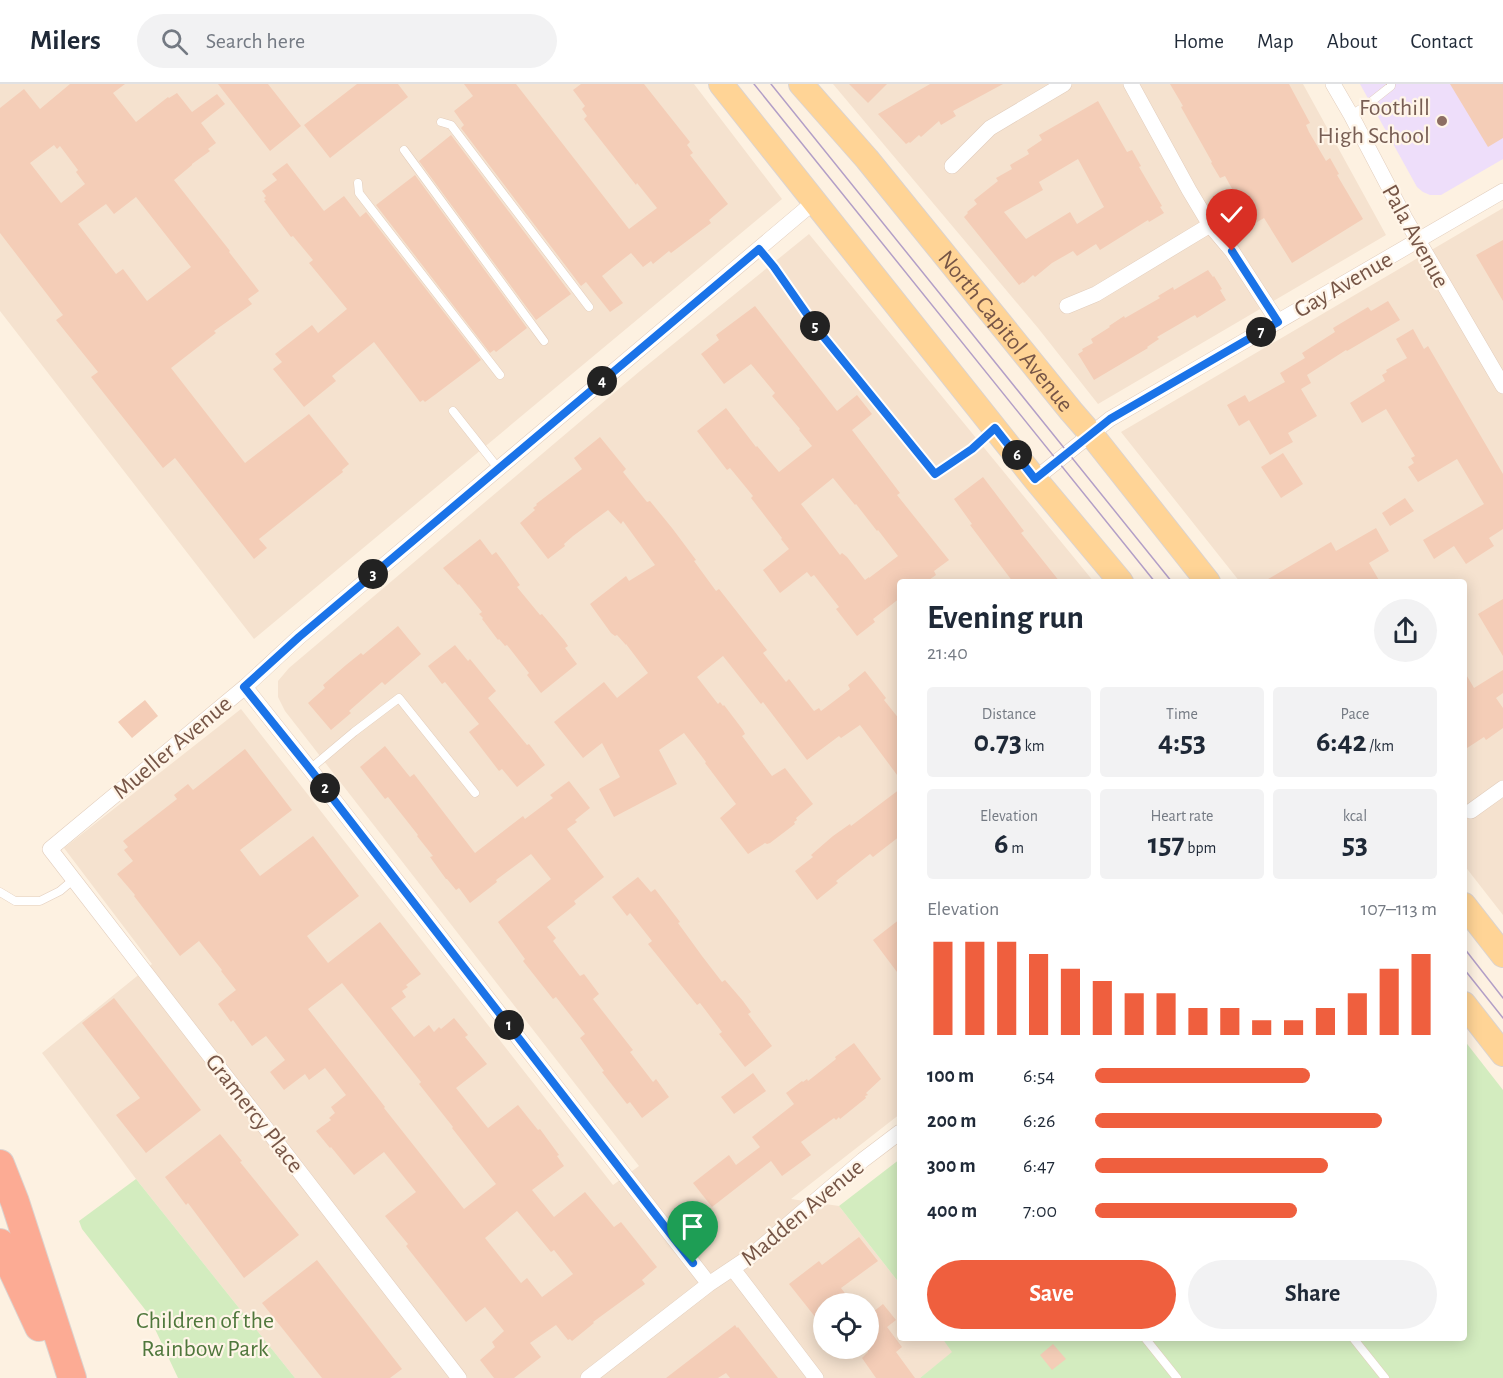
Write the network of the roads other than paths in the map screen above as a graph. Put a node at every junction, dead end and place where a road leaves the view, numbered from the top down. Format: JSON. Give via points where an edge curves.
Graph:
{"nodes":[{"id":1,"x":721,"y":84,"type":"edge"},
{"id":2,"x":801,"y":84,"type":"edge"},
{"id":3,"x":1064,"y":84,"type":"edge"},
{"id":4,"x":1131,"y":84,"type":"edge"},
{"id":5,"x":1333,"y":84,"type":"edge"},
{"id":6,"x":1391,"y":84,"type":"edge"},
{"id":7,"x":1351,"y":115,"type":"junction"},
{"id":8,"x":441,"y":122,"type":"dead end"},
{"id":9,"x":404,"y":150,"type":"dead end"},
{"id":10,"x":952,"y":166,"type":"dead end"},
{"id":11,"x":358,"y":183,"type":"dead end"},
{"id":12,"x":1503,"y":191,"type":"edge"},
{"id":13,"x":814,"y":202,"type":"junction"},
{"id":14,"x":1210,"y":225,"type":"junction"},
{"id":15,"x":1418,"y":241,"type":"junction"},
{"id":16,"x":759,"y":249,"type":"junction"},
{"id":17,"x":1067,"y":306,"type":"dead end"},
{"id":18,"x":589,"y":307,"type":"dead end"},
{"id":19,"x":1278,"y":322,"type":"junction"},
{"id":20,"x":544,"y":341,"type":"dead end"},
{"id":21,"x":500,"y":375,"type":"dead end"},
{"id":22,"x":1503,"y":386,"type":"edge"},
{"id":23,"x":453,"y":411,"type":"dead end"},
{"id":24,"x":995,"y":428,"type":"junction"},
{"id":25,"x":1091,"y":434,"type":"junction"},
{"id":26,"x":498,"y":468,"type":"junction"},
{"id":27,"x":1035,"y":479,"type":"junction"},
{"id":28,"x":1118,"y":579,"type":"edge"},
{"id":29,"x":1206,"y":579,"type":"edge"},
{"id":30,"x":244,"y":687,"type":"junction"},
{"id":31,"x":310,"y":769,"type":"junction"},
{"id":32,"x":1503,"y":788,"type":"edge"},
{"id":33,"x":475,"y":793,"type":"dead end"},
{"id":34,"x":1471,"y":811,"type":"dead end"},
{"id":35,"x":50,"y":849,"type":"joint"},
{"id":36,"x":74,"y":879,"type":"junction"},
{"id":37,"x":0,"y":892,"type":"edge"},
{"id":38,"x":1467,"y":909,"type":"edge"},
{"id":39,"x":1503,"y":955,"type":"edge"},
{"id":40,"x":1467,"y":1008,"type":"edge"},
{"id":41,"x":1503,"y":1054,"type":"edge"},
{"id":42,"x":897,"y":1134,"type":"edge"},
{"id":43,"x":0,"y":1164,"type":"edge"},
{"id":44,"x":0,"y":1243,"type":"edge"},
{"id":45,"x":733,"y":1269,"type":"junction"},
{"id":46,"x":709,"y":1284,"type":"junction"},
{"id":47,"x":1147,"y":1341,"type":"edge"},
{"id":48,"x":1355,"y":1341,"type":"edge"},
{"id":49,"x":62,"y":1378,"type":"edge"},
{"id":50,"x":72,"y":1378,"type":"edge"},
{"id":51,"x":459,"y":1378,"type":"edge"},
{"id":52,"x":588,"y":1378,"type":"edge"},
{"id":53,"x":816,"y":1378,"type":"edge"},
{"id":54,"x":1177,"y":1378,"type":"edge"},
{"id":55,"x":1386,"y":1378,"type":"edge"}],
"edges":[{"from":1,"to":13,"type":"main road"},
{"from":2,"to":25,"type":"main road","name":"North Capitol Avenue"},
{"from":3,"to":10,"type":"street","via":[[990,128]]},
{"from":4,"to":14,"type":"street"},
{"from":5,"to":7,"type":"street","name":"Pala Avenue"},
{"from":6,"to":7,"type":"lane"},
{"from":7,"to":15,"type":"street","name":"Pala Avenue"},
{"from":8,"to":18,"type":"lane","via":[[451,125]]},
{"from":9,"to":20,"type":"lane"},
{"from":11,"to":21,"type":"lane","via":[[359,193]]},
{"from":12,"to":15,"type":"street","name":"Gay Avenue"},
{"from":13,"to":16,"type":"street","name":"Mueller Avenue"},
{"from":13,"to":24,"type":"main road"},
{"from":14,"to":17,"type":"street","via":[[1096,294]]},
{"from":14,"to":19,"type":"street","via":[[1232,251]]},
{"from":15,"to":19,"type":"street","name":"Gay Avenue"},
{"from":15,"to":22,"type":"street","name":"Pala Avenue"},
{"from":16,"to":24,"type":"lane","via":[[818,330],[935,474]]},
{"from":16,"to":26,"type":"street","name":"Mueller Avenue"},
{"from":19,"to":25,"type":"street","name":"Gay Avenue","via":[[1110,419]]},
{"from":23,"to":26,"type":"lane"},
{"from":24,"to":27,"type":"main road"},
{"from":25,"to":27,"type":"street","name":"Gay Avenue"},
{"from":25,"to":29,"type":"main road","name":"North Capitol Avenue"},
{"from":26,"to":30,"type":"street","name":"Mueller Avenue"},
{"from":27,"to":28,"type":"main road"},
{"from":30,"to":31,"type":"street"},
{"from":30,"to":35,"type":"street","name":"Mueller Avenue"},
{"from":31,"to":33,"type":"lane","via":[[399,698]]},
{"from":31,"to":46,"type":"street"},
{"from":32,"to":34,"type":"street"},
{"from":35,"to":36,"type":"street","name":"Gramercy Place"},
{"from":36,"to":37,"type":"lane","via":[[40,901],[15,902]]},
{"from":36,"to":51,"type":"street","name":"Gramercy Place"},
{"from":38,"to":39,"type":"main road"},
{"from":40,"to":41,"type":"main road"},
{"from":42,"to":45,"type":"street","name":"Madden Avenue"},
{"from":43,"to":50,"type":"highway"},
{"from":44,"to":49,"type":"highway"},
{"from":45,"to":46,"type":"street","name":"Madden Avenue"},
{"from":45,"to":53,"type":"street"},
{"from":46,"to":52,"type":"street","name":"Madden Avenue"},
{"from":47,"to":54,"type":"lane"},
{"from":48,"to":55,"type":"lane"}]}
